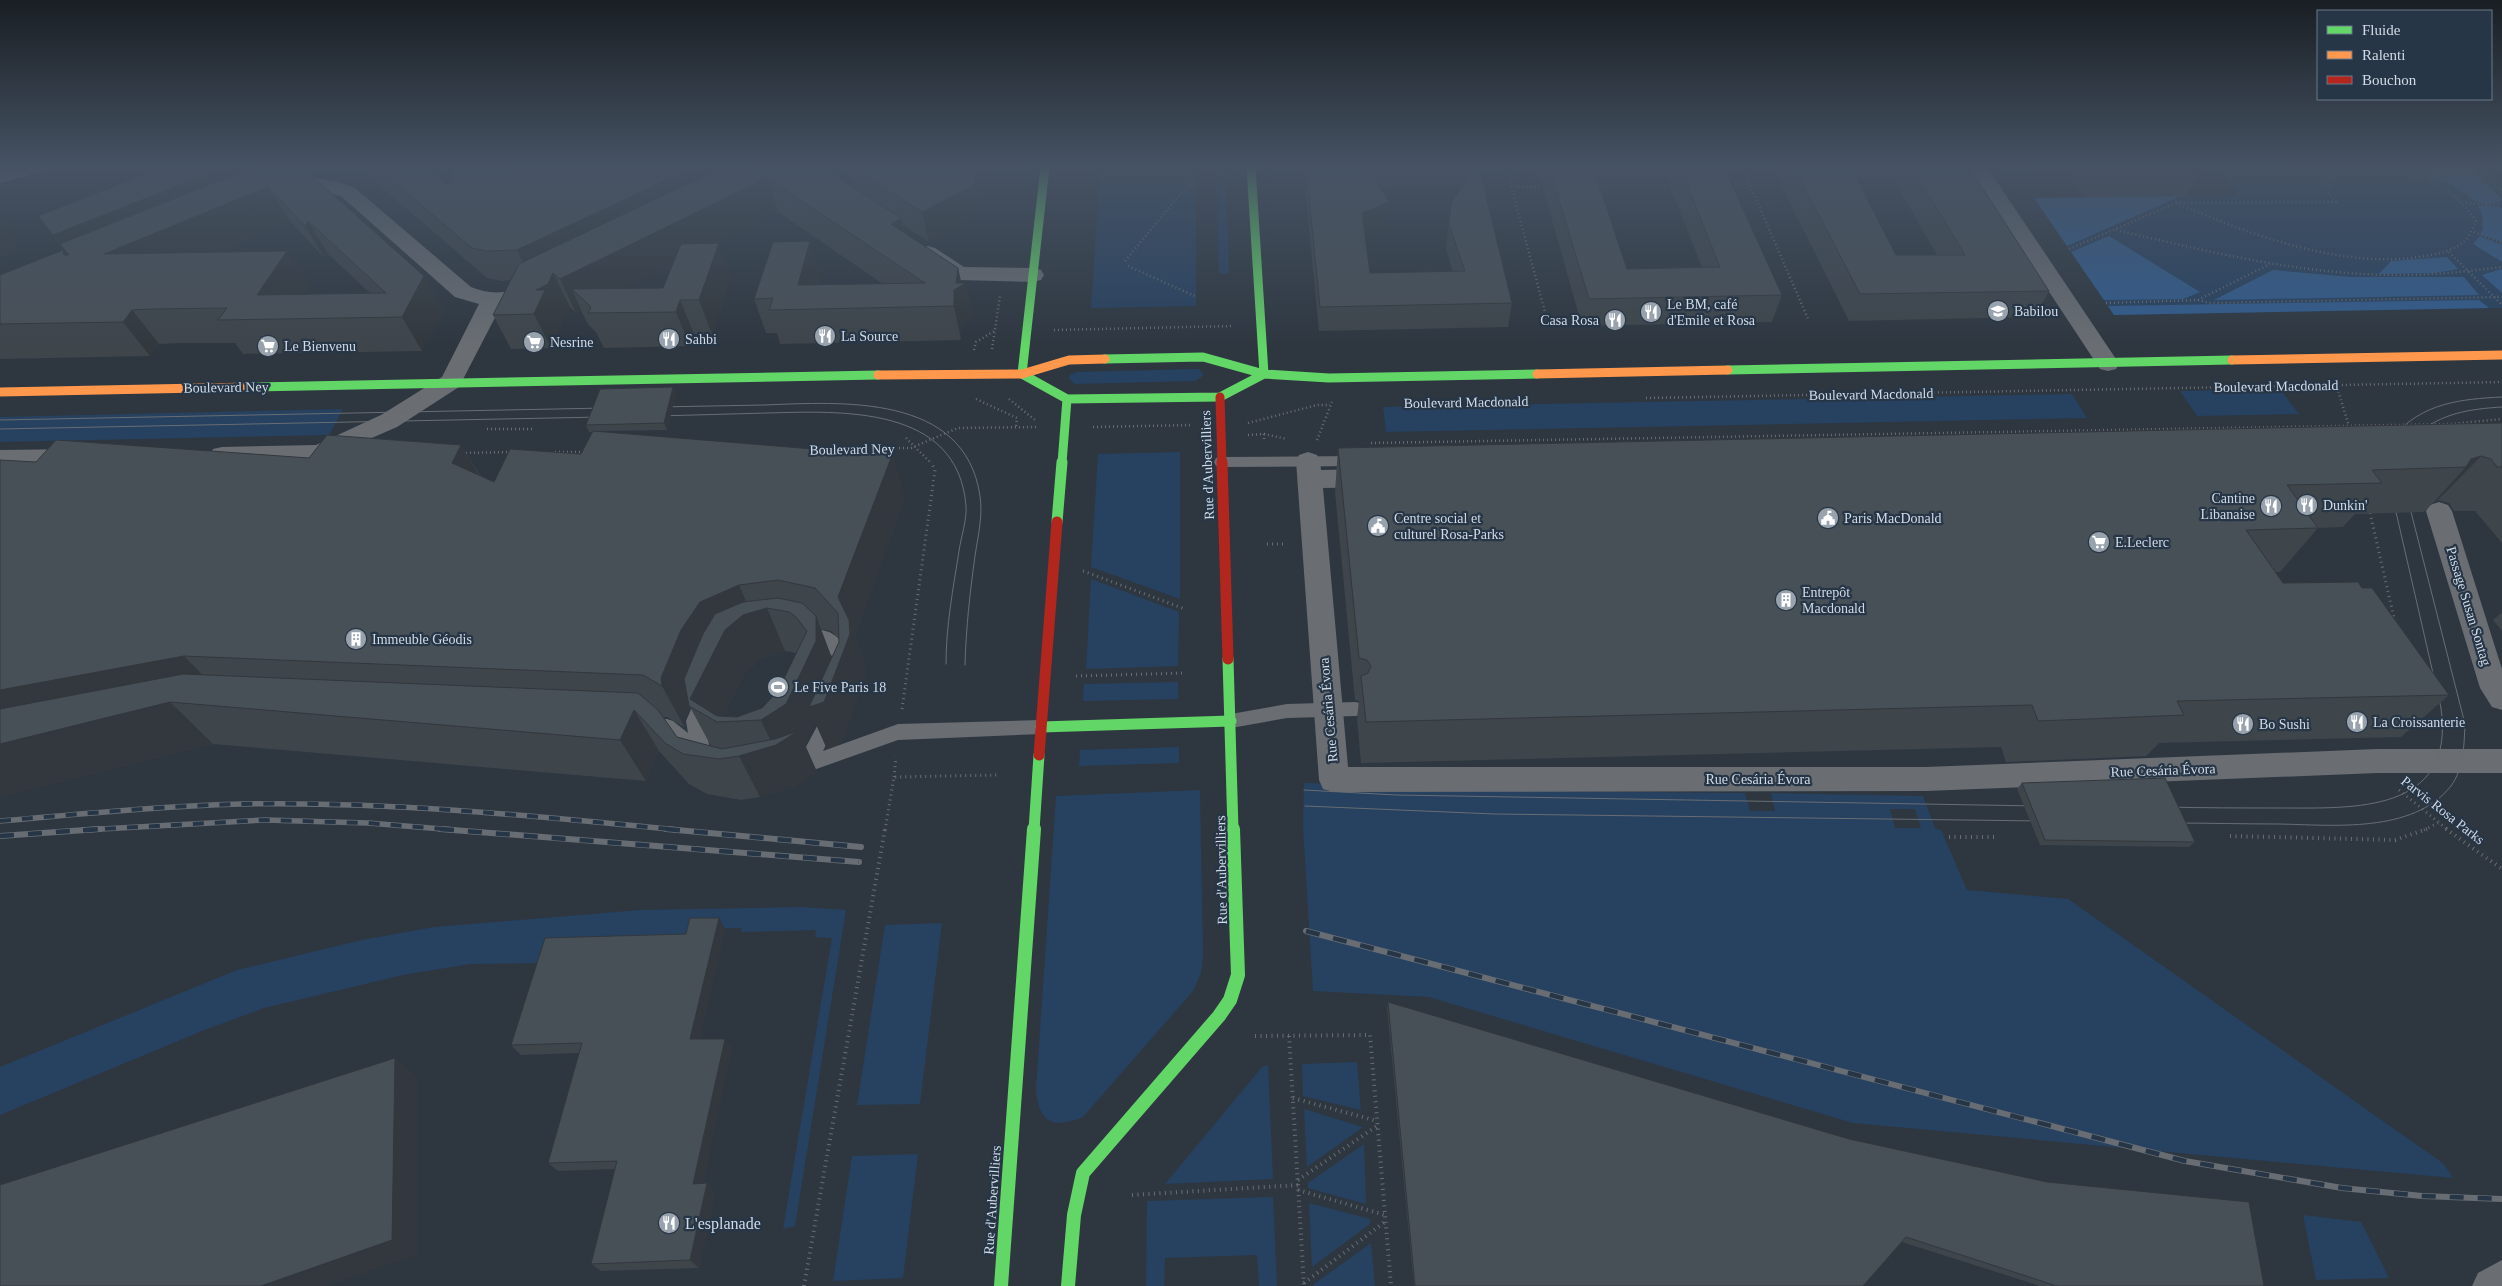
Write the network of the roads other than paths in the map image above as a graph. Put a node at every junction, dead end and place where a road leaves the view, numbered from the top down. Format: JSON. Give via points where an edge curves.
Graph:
{"nodes":[{"id":1,"x":388,"y":227,"type":"edge"},
{"id":2,"x":1038,"y":227,"type":"edge"},
{"id":3,"x":1255,"y":227,"type":"edge"},
{"id":4,"x":2018,"y":227,"type":"edge"},
{"id":5,"x":911,"y":241,"type":"edge"},
{"id":6,"x":1033,"y":275,"type":"junction"},
{"id":7,"x":550,"y":281,"type":"edge"},
{"id":8,"x":492,"y":301,"type":"junction"},
{"id":9,"x":2502,"y":356,"type":"edge"},
{"id":10,"x":2108,"y":364,"type":"junction"},
{"id":11,"x":1022,"y":374,"type":"junction"},
{"id":12,"x":1264,"y":374,"type":"junction"},
{"id":13,"x":451,"y":382,"type":"junction"},
{"id":14,"x":0,"y":392,"type":"edge"},
{"id":15,"x":1220,"y":397,"type":"junction"},
{"id":16,"x":1068,"y":399,"type":"junction"},
{"id":17,"x":199,"y":455,"type":"edge"},
{"id":18,"x":100,"y":457,"type":"edge"},
{"id":19,"x":0,"y":458,"type":"edge"},
{"id":20,"x":1372,"y":460,"type":"edge"},
{"id":21,"x":1222,"y":462,"type":"junction"},
{"id":22,"x":1311,"y":462,"type":"junction"},
{"id":23,"x":1399,"y":478,"type":"edge"},
{"id":24,"x":2439,"y":511,"type":"edge"},
{"id":25,"x":786,"y":634,"type":"edge"},
{"id":26,"x":711,"y":682,"type":"edge"},
{"id":27,"x":2502,"y":699,"type":"edge"},
{"id":28,"x":1356,"y":709,"type":"dead end"},
{"id":29,"x":1231,"y":721,"type":"junction"},
{"id":30,"x":587,"y":722,"type":"edge"},
{"id":31,"x":1041,"y":727,"type":"junction"},
{"id":32,"x":2502,"y":761,"type":"edge"},
{"id":33,"x":2502,"y":1279,"type":"edge"},
{"id":34,"x":1001,"y":1286,"type":"edge"},
{"id":35,"x":1068,"y":1286,"type":"edge"},
{"id":36,"x":2491,"y":1286,"type":"edge"}],
"edges":[{"from":1,"to":8,"type":"street","via":[[463,292]]},
{"from":2,"to":6,"type":"main road"},
{"from":3,"to":12,"type":"main road"},
{"from":4,"to":10,"type":"street"},
{"from":5,"to":6,"type":"street","via":[[959,273]]},
{"from":6,"to":11,"type":"main road"},
{"from":7,"to":8,"type":"street","via":[[511,298]]},
{"from":8,"to":13,"type":"street"},
{"from":9,"to":10,"type":"main road","name":"Boulevard Macdonald"},
{"from":10,"to":12,"type":"main road","name":"Boulevard Macdonald","via":[[1329,378]]},
{"from":11,"to":12,"type":"main road","name":"Boulevard Macdonald","via":[[1069,360],[1203,357]]},
{"from":11,"to":13,"type":"main road","name":"Boulevard Ney"},
{"from":11,"to":16,"type":"main road"},
{"from":12,"to":15,"type":"main road"},
{"from":13,"to":14,"type":"main road","name":"Boulevard Ney"},
{"from":13,"to":17,"type":"street","via":[[389,421],[319,453]]},
{"from":15,"to":16,"type":"main road"},
{"from":15,"to":21,"type":"main road","name":"Rue d'Aubervilliers"},
{"from":16,"to":31,"type":"main road","name":"Rue d'Aubervilliers"},
{"from":18,"to":19,"type":"street"},
{"from":20,"to":22,"type":"lane"},
{"from":21,"to":22,"type":"lane"},
{"from":21,"to":29,"type":"main road","name":"Rue d'Aubervilliers"},
{"from":22,"to":23,"type":"street"},
{"from":22,"to":32,"type":"street","name":"Rue Cesária Évora","via":[[1334,780],[1926,779],[2377,761]]},
{"from":24,"to":27,"type":"street","name":"Passage Susan Sontag","via":[[2494,688]]},
{"from":25,"to":31,"type":"lane","via":[[796,632],[825,638],[843,656],[840,692],[814,752],[781,773],[773,773],[794,770],[898,732]]},
{"from":26,"to":30,"type":"lane","via":[[695,721],[702,753],[727,771],[708,770],[690,745],[667,726]]},
{"from":28,"to":29,"type":"lane","via":[[1287,711]]},
{"from":29,"to":31,"type":"main road"},
{"from":29,"to":35,"type":"main road","name":"Rue d'Aubervilliers","via":[[1238,975],[1230,1000],[1219,1016],[1083,1173],[1074,1216]]},
{"from":31,"to":34,"type":"main road","name":"Rue d'Aubervilliers"},
{"from":33,"to":36,"type":"street"}]}
